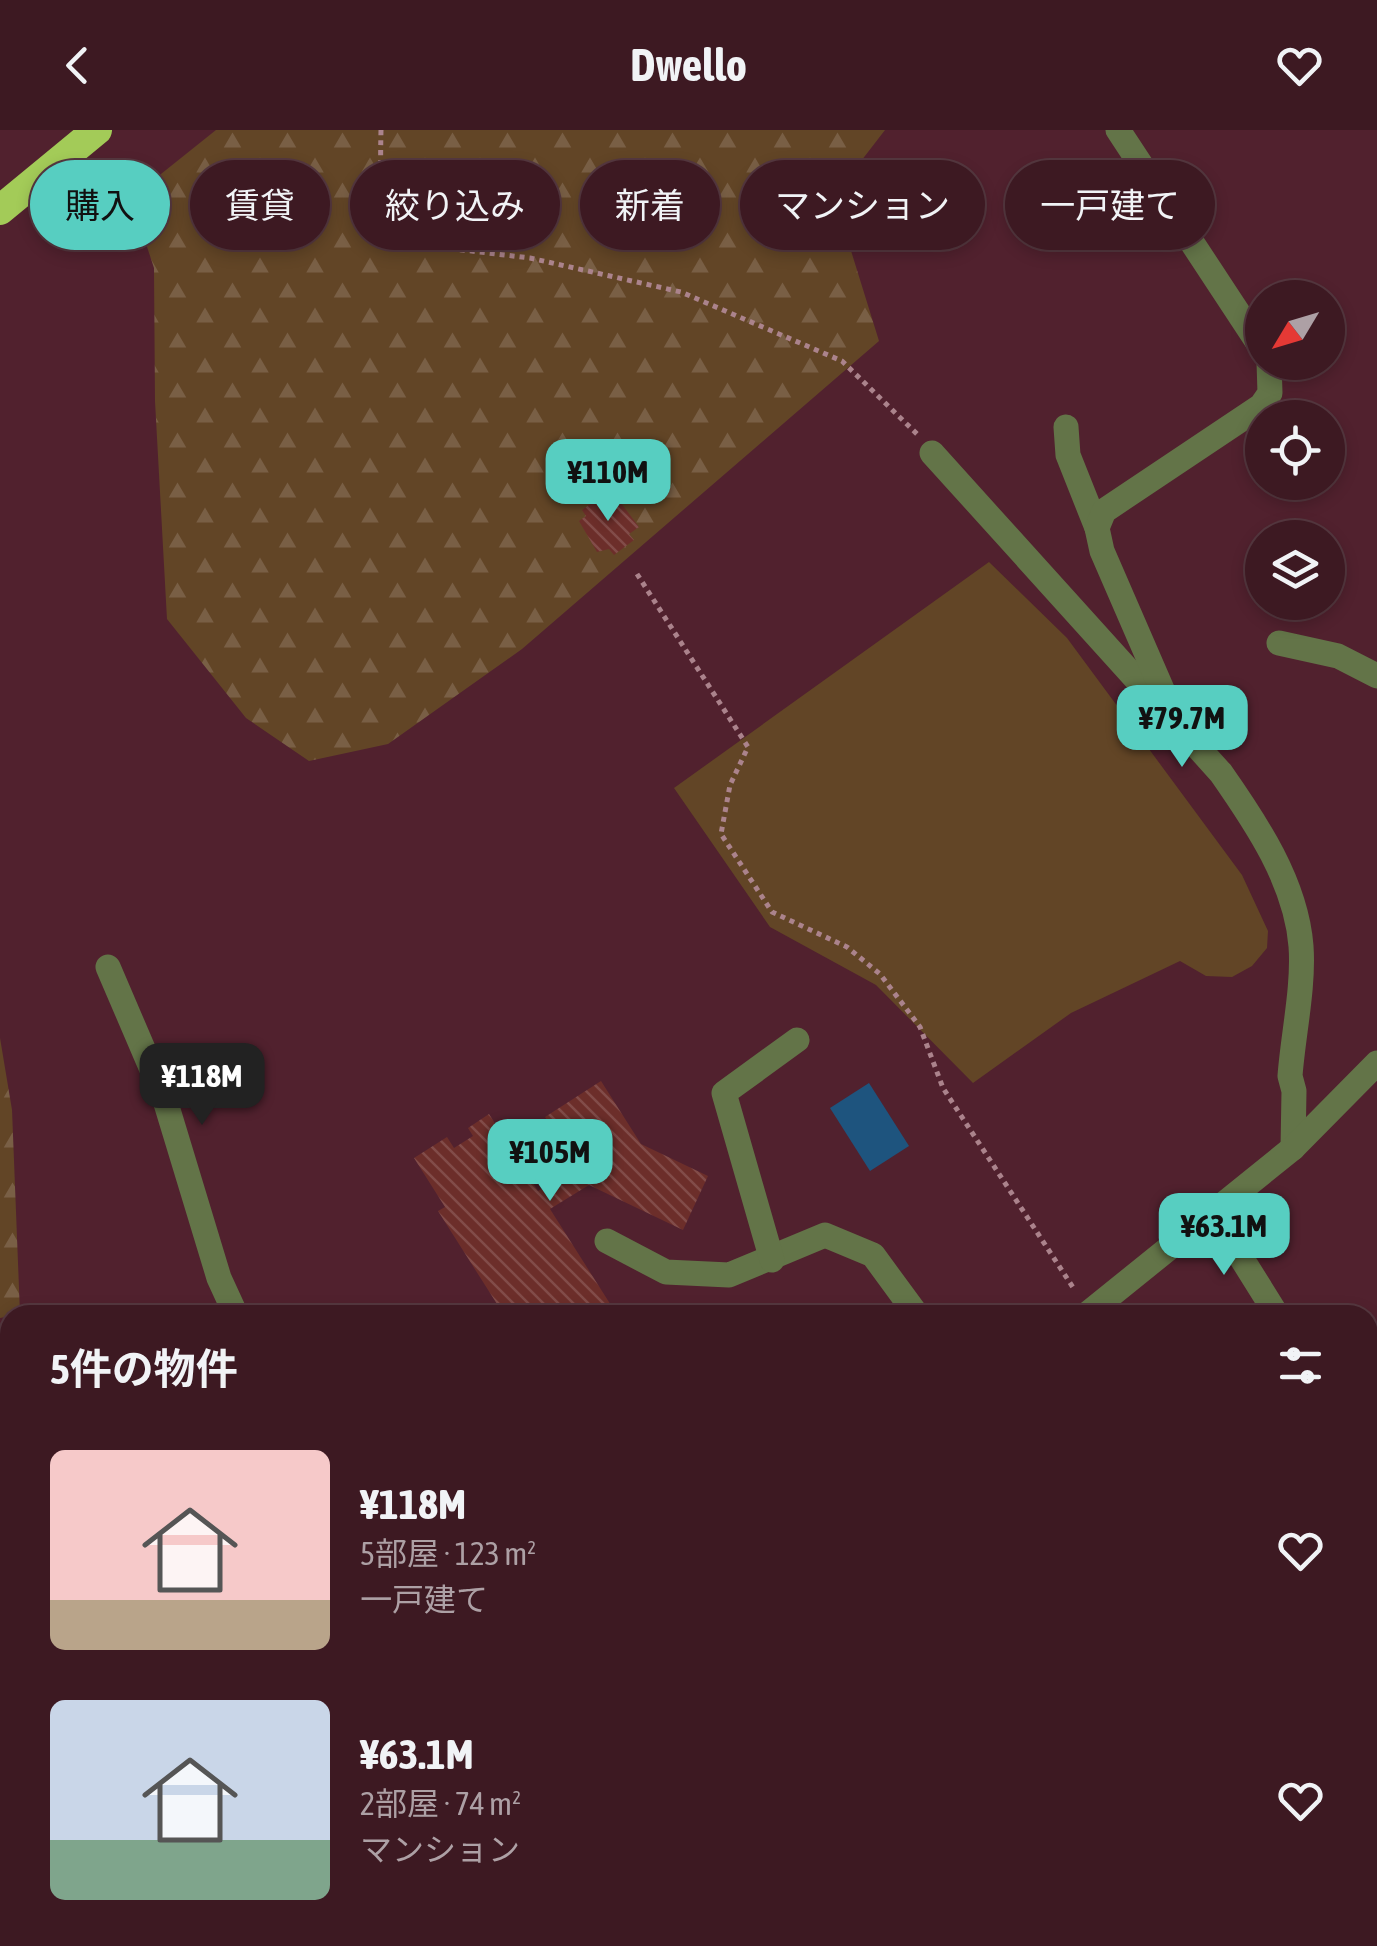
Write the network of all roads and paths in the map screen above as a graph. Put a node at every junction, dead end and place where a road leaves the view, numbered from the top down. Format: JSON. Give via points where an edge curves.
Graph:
{"nodes":[{"id":1,"x":97,"y":130,"type":"edge"},
{"id":2,"x":381,"y":130,"type":"edge"},
{"id":3,"x":1118,"y":130,"type":"edge"},
{"id":4,"x":0,"y":210,"type":"edge"},
{"id":5,"x":1245,"y":323,"type":"edge"},
{"id":6,"x":1270,"y":380,"type":"edge"},
{"id":7,"x":1066,"y":427,"type":"dead end"},
{"id":8,"x":932,"y":453,"type":"joint"},
{"id":9,"x":1097,"y":528,"type":"junction"},
{"id":10,"x":637,"y":574,"type":"dead end"},
{"id":11,"x":1279,"y":642,"type":"dead end"},
{"id":12,"x":1377,"y":676,"type":"edge"},
{"id":13,"x":1177,"y":724,"type":"junction"},
{"id":14,"x":108,"y":967,"type":"dead end"},
{"id":15,"x":797,"y":1040,"type":"dead end"},
{"id":16,"x":1377,"y":1063,"type":"edge"},
{"id":17,"x":1293,"y":1148,"type":"junction"},
{"id":18,"x":1214,"y":1214,"type":"junction"},
{"id":19,"x":607,"y":1241,"type":"dead end"},
{"id":20,"x":772,"y":1260,"type":"junction"},
{"id":21,"x":231,"y":1305,"type":"edge"},
{"id":22,"x":910,"y":1305,"type":"edge"},
{"id":23,"x":1082,"y":1305,"type":"edge"},
{"id":24,"x":1099,"y":1305,"type":"edge"},
{"id":25,"x":1271,"y":1305,"type":"edge"}],
"edges":[{"from":1,"to":4,"type":"highway"},
{"from":2,"to":8,"type":"path","via":[[380,179],[388,214],[412,244],[530,258],[680,292],[842,361]]},
{"from":3,"to":5,"type":"street"},
{"from":6,"to":9,"type":"street","via":[[1261,406],[1104,510]]},
{"from":7,"to":9,"type":"street","via":[[1068,455]]},
{"from":8,"to":13,"type":"street"},
{"from":9,"to":13,"type":"street"},
{"from":10,"to":23,"type":"path","via":[[748,747],[730,785],[720,834],[772,912],[847,947],[880,974],[920,1027],[943,1088]]},
{"from":11,"to":12,"type":"street","via":[[1338,656]]},
{"from":13,"to":17,"type":"street","via":[[1257,825],[1288,890],[1301,946],[1290,1076]]},
{"from":14,"to":21,"type":"street","via":[[165,1100]]},
{"from":15,"to":20,"type":"street","via":[[724,1093]]},
{"from":16,"to":17,"type":"street"},
{"from":17,"to":18,"type":"street"},
{"from":18,"to":24,"type":"street"},
{"from":18,"to":25,"type":"street"},
{"from":19,"to":20,"type":"street","via":[[666,1272],[729,1276]]},
{"from":20,"to":22,"type":"street","via":[[825,1235],[873,1255]]}]}
